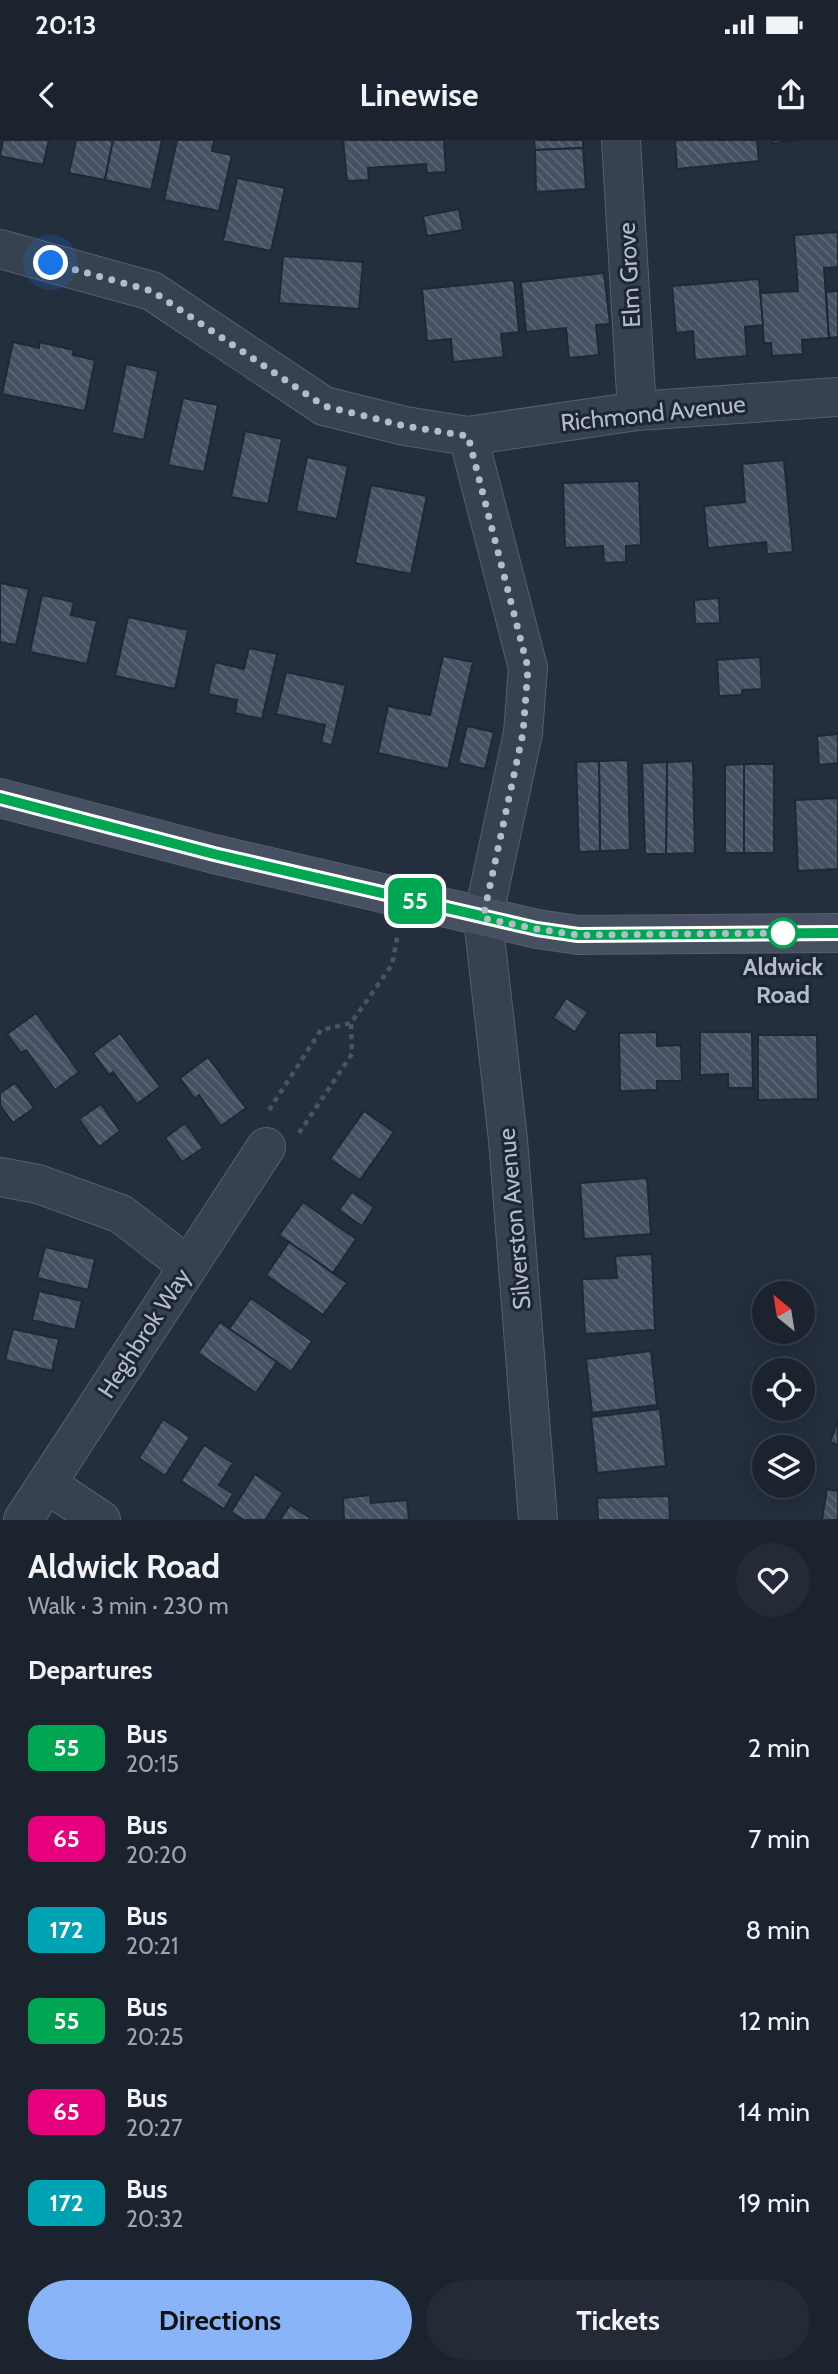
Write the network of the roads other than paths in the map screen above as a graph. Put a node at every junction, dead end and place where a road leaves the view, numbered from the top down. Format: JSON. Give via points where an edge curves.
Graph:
{"nodes":[{"id":1,"x":621,"y":140,"type":"edge"},
{"id":2,"x":0,"y":249,"type":"edge"},
{"id":3,"x":838,"y":397,"type":"edge"},
{"id":4,"x":637,"y":411,"type":"junction"},
{"id":5,"x":468,"y":436,"type":"junction"},
{"id":6,"x":0,"y":798,"type":"edge"},
{"id":7,"x":483,"y":918,"type":"junction"},
{"id":8,"x":838,"y":933,"type":"edge"},
{"id":9,"x":266,"y":1147,"type":"road end"},
{"id":10,"x":0,"y":1177,"type":"edge"},
{"id":11,"x":188,"y":1266,"type":"junction"},
{"id":12,"x":47,"y":1484,"type":"junction"},
{"id":13,"x":23,"y":1520,"type":"edge"},
{"id":14,"x":101,"y":1520,"type":"edge"},
{"id":15,"x":538,"y":1520,"type":"edge"}],
"edges":[{"from":1,"to":4,"type":"street","name":"Elm Grove"},
{"from":2,"to":5,"type":"street","name":"Richmond Avenue","via":[[152,291],[324,406]]},
{"from":3,"to":4,"type":"street","name":"Richmond Avenue"},
{"from":4,"to":5,"type":"street","name":"Richmond Avenue"},
{"from":5,"to":7,"type":"street","name":"Silverston Avenue","via":[[528,668],[523,733]]},
{"from":6,"to":7,"type":"main road"},
{"from":7,"to":8,"type":"main road","via":[[578,935]]},
{"from":7,"to":15,"type":"street","name":"Silverston Avenue","via":[[508,1140]]},
{"from":9,"to":11,"type":"street","name":"Heghbrok Way"},
{"from":10,"to":11,"type":"street","via":[[38,1184],[121,1214]]},
{"from":11,"to":12,"type":"street","name":"Heghbrok Way"},
{"from":12,"to":13,"type":"street","name":"Heghbrok Way"},
{"from":12,"to":14,"type":"street"}]}
